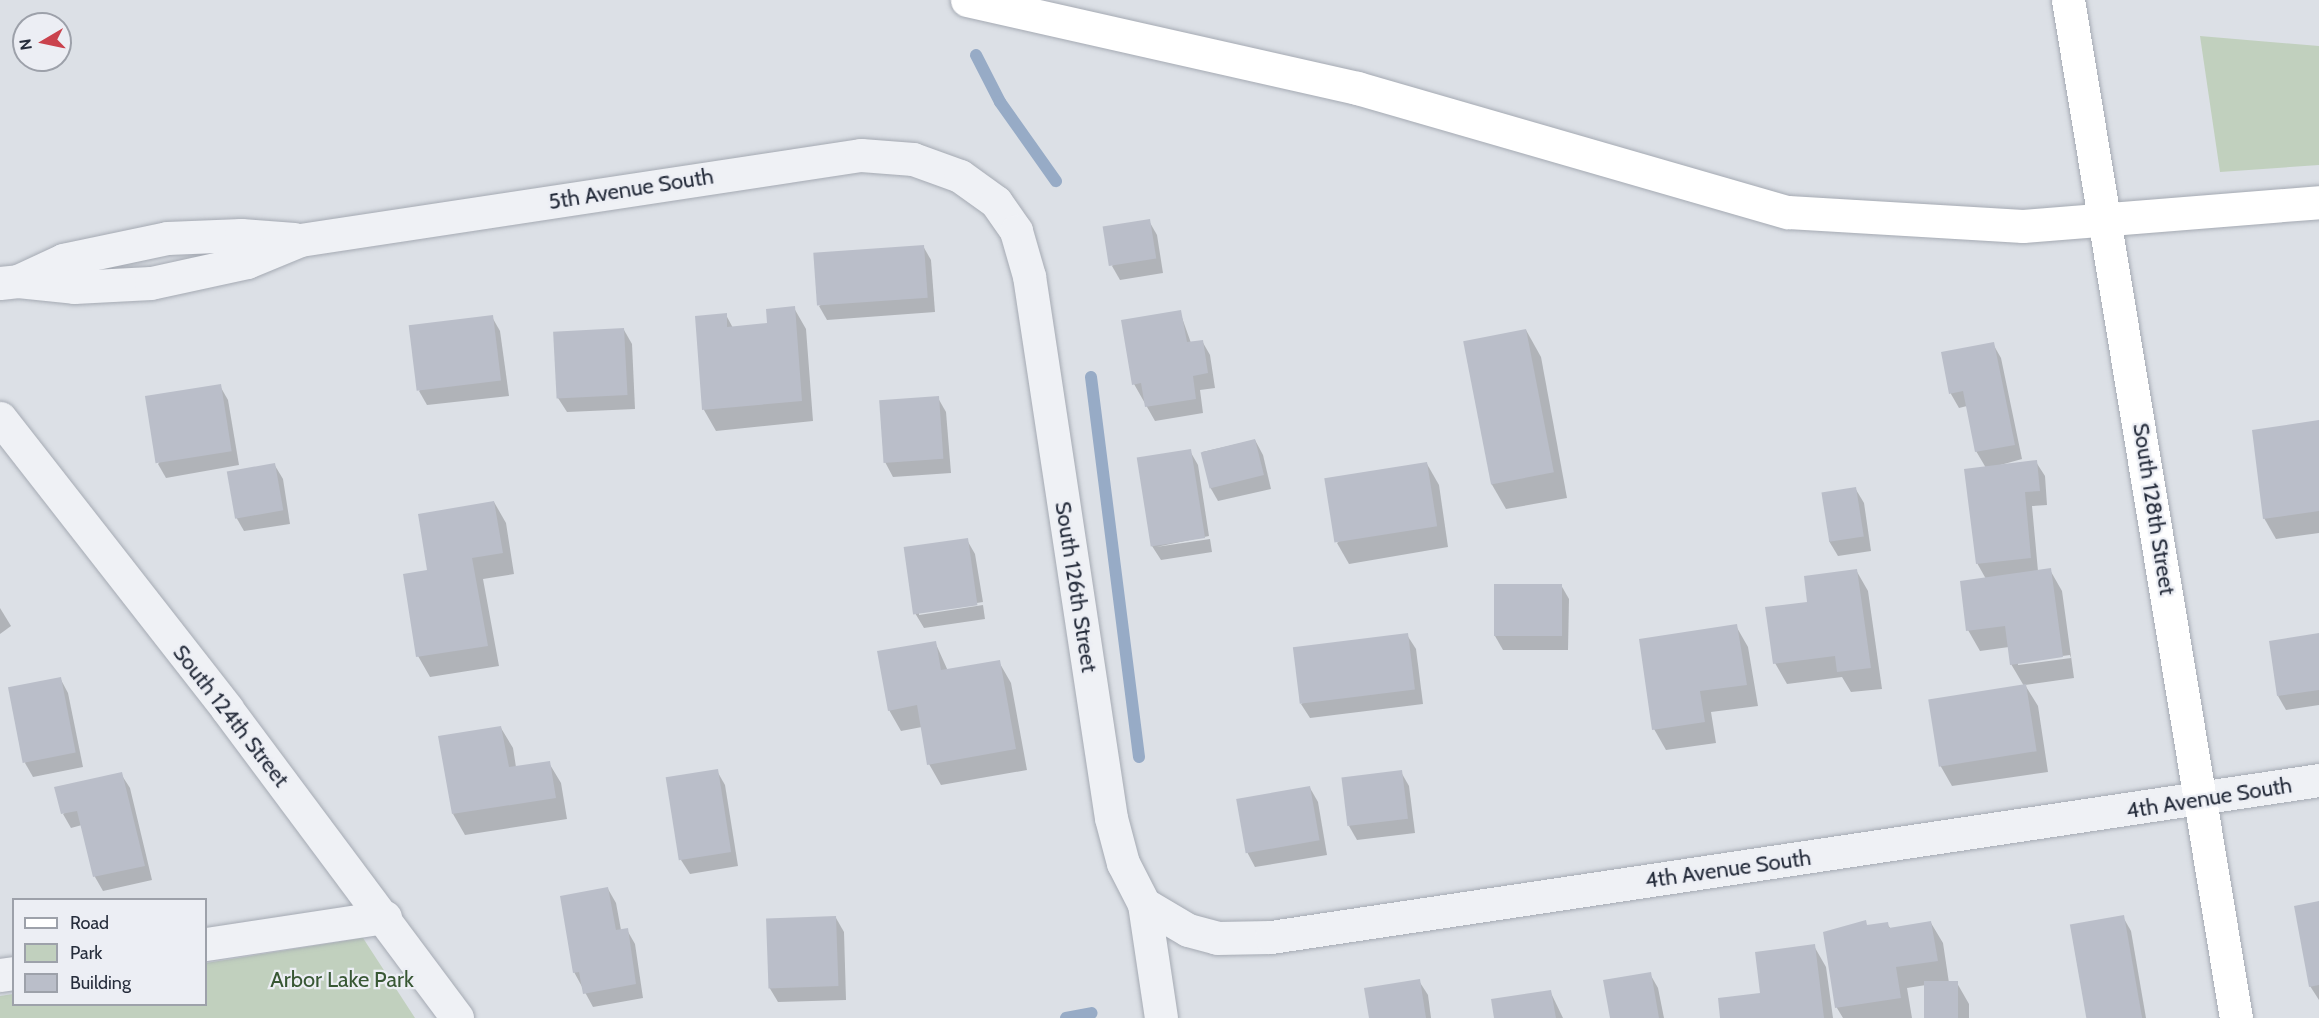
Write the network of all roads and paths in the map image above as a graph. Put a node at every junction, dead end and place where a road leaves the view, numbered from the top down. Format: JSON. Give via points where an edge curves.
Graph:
{"nodes":[{"id":1,"x":967,"y":0,"type":"edge"},
{"id":2,"x":2068,"y":0,"type":"edge"},
{"id":3,"x":960,"y":176,"type":"joint"},
{"id":4,"x":2319,"y":202,"type":"edge"},
{"id":5,"x":2104,"y":221,"type":"junction"},
{"id":6,"x":9,"y":282,"type":"edge"},
{"id":7,"x":0,"y":418,"type":"edge"},
{"id":8,"x":2319,"y":780,"type":"edge"},
{"id":9,"x":2200,"y":800,"type":"junction"},
{"id":10,"x":1144,"y":904,"type":"junction"},
{"id":11,"x":385,"y":917,"type":"junction"},
{"id":12,"x":207,"y":944,"type":"edge"},
{"id":13,"x":457,"y":1018,"type":"edge"},
{"id":14,"x":1161,"y":1018,"type":"edge"},
{"id":15,"x":2236,"y":1018,"type":"edge"}],
"edges":[{"from":1,"to":5,"type":"main road","via":[[1357,88],[1788,212],[2023,226]]},
{"from":2,"to":5,"type":"main road","name":"South 128th Street"},
{"from":3,"to":6,"type":"street","name":"5th Avenue South","via":[[913,159],[861,155],[300,240],[247,262],[151,283],[74,288]]},
{"from":3,"to":10,"type":"street","name":"South 126th Street","via":[[996,202],[1016,231],[1029,276],[1111,818],[1123,863]]},
{"from":4,"to":5,"type":"main road"},
{"from":5,"to":9,"type":"main road","name":"South 128th Street","via":[[2138,406]]},
{"from":7,"to":11,"type":"street","name":"South 124th Street"},
{"from":8,"to":9,"type":"street","name":"4th Avenue South"},
{"from":9,"to":10,"type":"street","name":"4th Avenue South","via":[[1270,937],[1217,939],[1188,930]]},
{"from":9,"to":15,"type":"main road","name":"South 128th Street"},
{"from":10,"to":14,"type":"street","name":"South 126th Street"},
{"from":11,"to":12,"type":"street"},
{"from":11,"to":13,"type":"street","name":"South 124th Street"}]}
